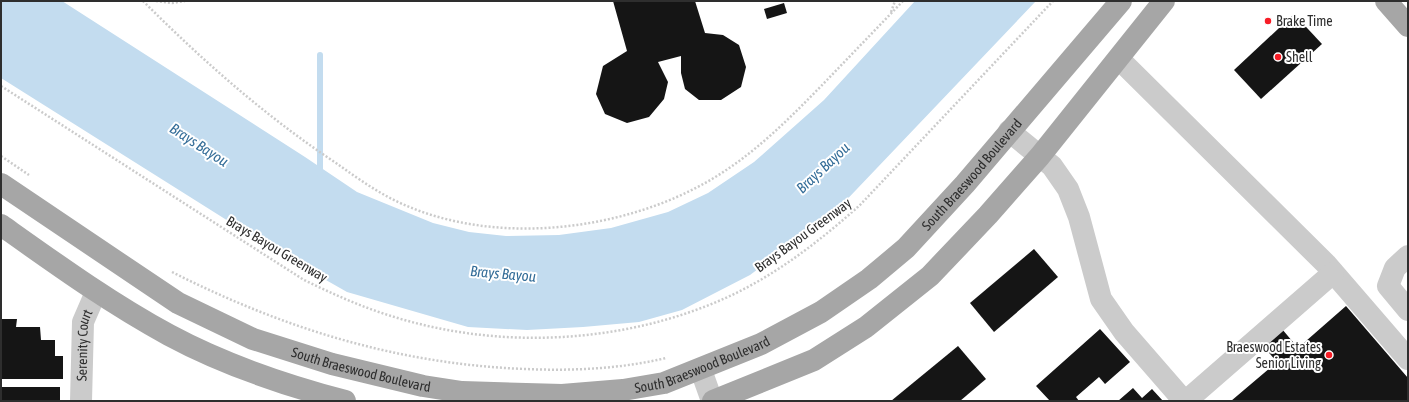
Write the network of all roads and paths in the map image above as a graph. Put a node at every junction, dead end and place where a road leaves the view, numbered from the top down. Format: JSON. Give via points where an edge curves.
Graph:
{"nodes":[{"id":1,"x":143,"y":1,"type":"edge"},
{"id":2,"x":156,"y":1,"type":"edge"},
{"id":3,"x":185,"y":1,"type":"edge"},
{"id":4,"x":895,"y":1,"type":"edge"},
{"id":5,"x":903,"y":1,"type":"edge"},
{"id":6,"x":1053,"y":1,"type":"edge"},
{"id":7,"x":1121,"y":1,"type":"edge"},
{"id":8,"x":1164,"y":1,"type":"edge"},
{"id":9,"x":1386,"y":1,"type":"edge"},
{"id":10,"x":890,"y":14,"type":"junction"},
{"id":11,"x":1408,"y":26,"type":"edge"},
{"id":12,"x":1119,"y":59,"type":"junction"},
{"id":13,"x":1,"y":86,"type":"edge"},
{"id":14,"x":1009,"y":131,"type":"junction"},
{"id":15,"x":1,"y":156,"type":"edge"},
{"id":16,"x":1040,"y":156,"type":"junction"},
{"id":17,"x":33,"y":178,"type":"dead end"},
{"id":18,"x":1,"y":184,"type":"edge"},
{"id":19,"x":1,"y":225,"type":"edge"},
{"id":20,"x":1408,"y":256,"type":"edge"},
{"id":21,"x":170,"y":271,"type":"dead end"},
{"id":22,"x":1333,"y":272,"type":"junction"},
{"id":23,"x":96,"y":292,"type":"junction"},
{"id":24,"x":1408,"y":310,"type":"edge"},
{"id":25,"x":669,"y":357,"type":"dead end"},
{"id":26,"x":1408,"y":359,"type":"edge"},
{"id":27,"x":700,"y":370,"type":"junction"},
{"id":28,"x":499,"y":397,"type":"edge"},
{"id":29,"x":81,"y":401,"type":"edge"},
{"id":30,"x":345,"y":401,"type":"edge"},
{"id":31,"x":712,"y":401,"type":"edge"},
{"id":32,"x":1185,"y":401,"type":"edge"}],
"edges":[{"from":1,"to":10,"type":"path","via":[[248,100],[362,181],[391,198],[420,210],[481,226],[520,228],[563,227],[602,221],[642,210],[681,195],[712,179],[752,152],[788,120]]},
{"from":2,"to":3,"type":"path"},
{"from":4,"to":10,"type":"path"},
{"from":5,"to":10,"type":"path"},
{"from":6,"to":13,"type":"path","name":"Brays Bayou Greenway","via":[[860,205],[786,263],[723,299],[686,314],[616,331],[569,337],[526,338],[472,334],[386,315],[346,300],[304,280]]},
{"from":7,"to":14,"type":"main road","name":"South Braeswood Boulevard"},
{"from":8,"to":12,"type":"main road"},
{"from":9,"to":11,"type":"main road"},
{"from":12,"to":16,"type":"main road"},
{"from":12,"to":22,"type":"street"},
{"from":14,"to":16,"type":"street"},
{"from":14,"to":27,"type":"main road","name":"South Braeswood Boulevard","via":[[906,248],[869,279],[821,312],[761,344]]},
{"from":15,"to":17,"type":"path"},
{"from":16,"to":31,"type":"main road","via":[[988,216],[930,276],[866,327],[814,360]]},
{"from":16,"to":32,"type":"street","via":[[1052,166],[1068,189],[1079,217],[1101,299],[1124,332]]},
{"from":18,"to":28,"type":"main road","name":"South Braeswood Boulevard","via":[[178,303],[253,338],[332,364],[423,386]]},
{"from":19,"to":23,"type":"main road"},
{"from":20,"to":24,"type":"street","via":[[1395,268],[1388,286]]},
{"from":21,"to":25,"type":"path","via":[[262,314],[323,336],[410,356],[457,364],[543,370],[613,367]]},
{"from":22,"to":26,"type":"street"},
{"from":22,"to":32,"type":"street"},
{"from":23,"to":29,"type":"street","name":"Serenity Court","via":[[83,322]]},
{"from":23,"to":30,"type":"main road","via":[[171,336],[240,367],[313,393]]},
{"from":27,"to":28,"type":"main road","name":"South Braeswood Boulevard","via":[[664,382],[623,390]]},
{"from":27,"to":31,"type":"street"}]}
